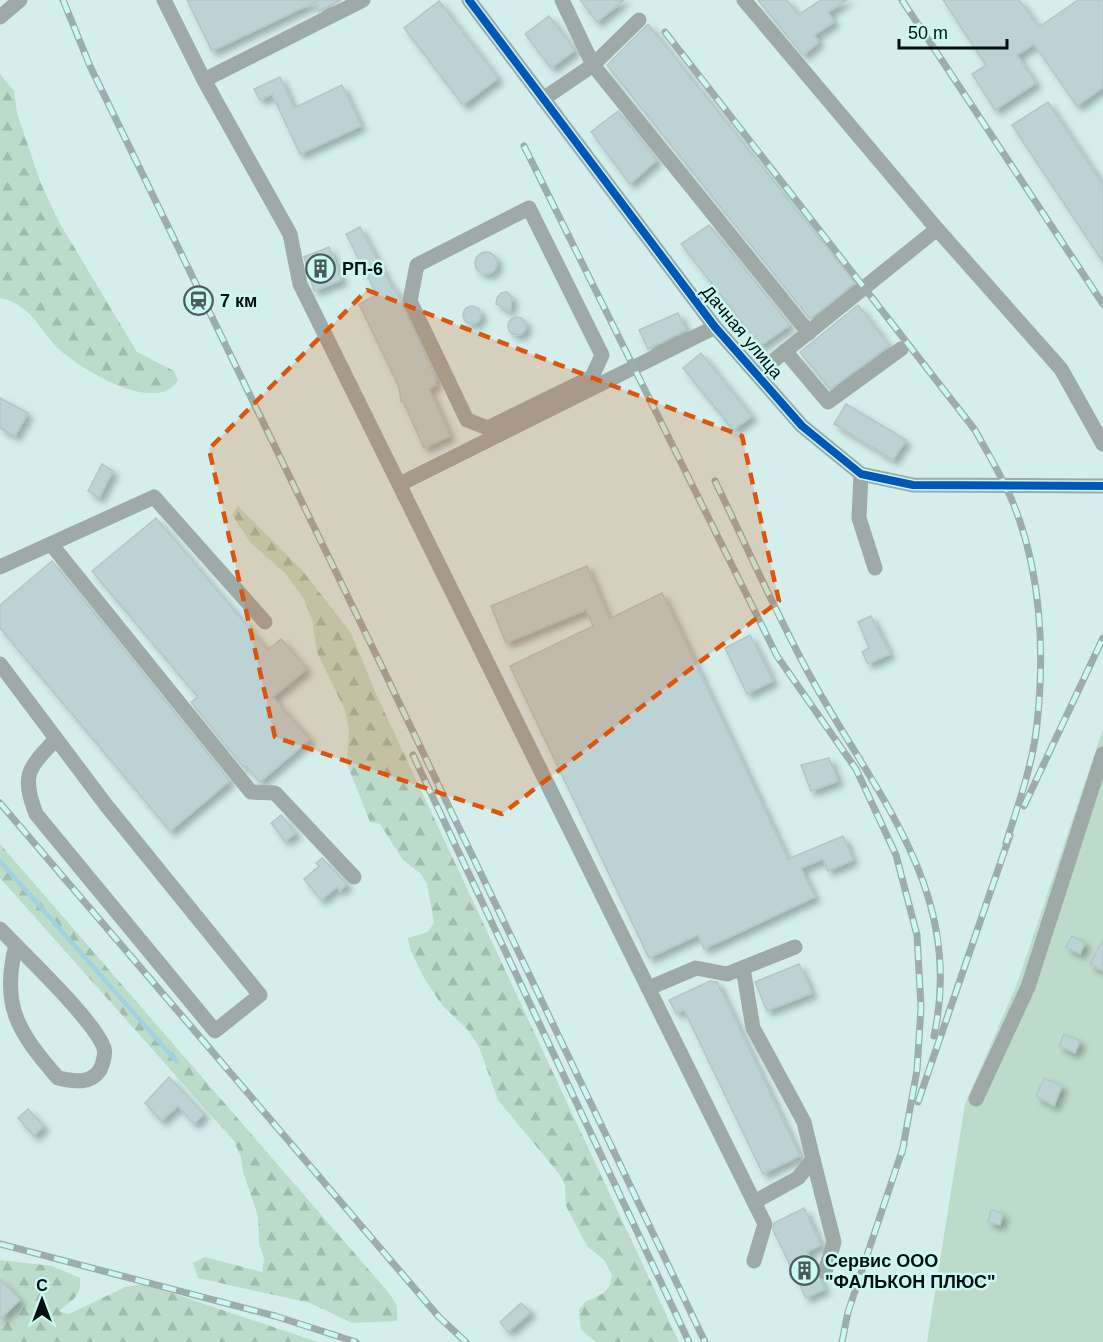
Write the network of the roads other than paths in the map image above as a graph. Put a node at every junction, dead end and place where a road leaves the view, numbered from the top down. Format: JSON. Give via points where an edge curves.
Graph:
{"nodes":[{"id":1,"x":20,"y":0,"type":"edge"},
{"id":2,"x":164,"y":0,"type":"edge"},
{"id":3,"x":363,"y":0,"type":"edge"},
{"id":4,"x":469,"y":0,"type":"edge"},
{"id":5,"x":562,"y":0,"type":"edge"},
{"id":6,"x":744,"y":0,"type":"edge"},
{"id":7,"x":0,"y":17,"type":"edge"},
{"id":8,"x":639,"y":20,"type":"dead end"},
{"id":9,"x":593,"y":65,"type":"junction"},
{"id":10,"x":204,"y":80,"type":"junction"},
{"id":11,"x":543,"y":99,"type":"junction"},
{"id":12,"x":938,"y":228,"type":"junction"},
{"id":13,"x":715,"y":327,"type":"junction"},
{"id":14,"x":809,"y":333,"type":"junction"},
{"id":15,"x":901,"y":349,"type":"dead end"},
{"id":16,"x":785,"y":351,"type":"junction"},
{"id":17,"x":757,"y":374,"type":"junction"},
{"id":18,"x":592,"y":377,"type":"joint"},
{"id":19,"x":1103,"y":444,"type":"edge"},
{"id":20,"x":861,"y":474,"type":"junction"},
{"id":21,"x":400,"y":484,"type":"junction"},
{"id":22,"x":1103,"y":486,"type":"edge"},
{"id":23,"x":51,"y":544,"type":"junction"},
{"id":24,"x":0,"y":567,"type":"edge"},
{"id":25,"x":875,"y":568,"type":"dead end"},
{"id":26,"x":265,"y":622,"type":"dead end"},
{"id":27,"x":0,"y":664,"type":"edge"},
{"id":28,"x":56,"y":739,"type":"junction"},
{"id":29,"x":1103,"y":754,"type":"edge"},
{"id":30,"x":354,"y":877,"type":"dead end"},
{"id":31,"x":0,"y":928,"type":"edge"},
{"id":32,"x":16,"y":945,"type":"junction"},
{"id":33,"x":795,"y":947,"type":"dead end"},
{"id":34,"x":743,"y":968,"type":"junction"},
{"id":35,"x":649,"y":988,"type":"junction"},
{"id":36,"x":976,"y":1099,"type":"dead end"},
{"id":37,"x":813,"y":1159,"type":"junction"},
{"id":38,"x":754,"y":1202,"type":"junction"},
{"id":39,"x":754,"y":1261,"type":"dead end"},
{"id":40,"x":825,"y":1272,"type":"dead end"}],
"edges":[{"from":1,"to":7,"type":"street"},
{"from":2,"to":10,"type":"street"},
{"from":3,"to":10,"type":"street"},
{"from":4,"to":11,"type":"street","name":"Дачная улица"},
{"from":5,"to":9,"type":"street"},
{"from":6,"to":12,"type":"street"},
{"from":8,"to":9,"type":"street"},
{"from":9,"to":11,"type":"street"},
{"from":9,"to":14,"type":"street"},
{"from":10,"to":21,"type":"street","via":[[290,234],[300,285]]},
{"from":11,"to":13,"type":"street","name":"Дачная улица"},
{"from":12,"to":14,"type":"street"},
{"from":12,"to":19,"type":"street","via":[[1061,369]]},
{"from":13,"to":17,"type":"street","name":"Дачная улица"},
{"from":13,"to":21,"type":"street"},
{"from":14,"to":16,"type":"street"},
{"from":15,"to":16,"type":"street","via":[[828,402]]},
{"from":16,"to":17,"type":"street"},
{"from":17,"to":20,"type":"street","name":"Дачная улица","via":[[802,426]]},
{"from":18,"to":18,"type":"street","via":[[488,428],[467,420],[410,301],[417,265],[529,208],[602,355]]},
{"from":20,"to":22,"type":"street","name":"Дачная улица","via":[[913,484]]},
{"from":20,"to":25,"type":"street","via":[[859,518]]},
{"from":21,"to":35,"type":"street"},
{"from":23,"to":24,"type":"street"},
{"from":23,"to":26,"type":"street","via":[[154,497]]},
{"from":23,"to":30,"type":"street","via":[[251,792],[275,793]]},
{"from":27,"to":28,"type":"street"},
{"from":28,"to":28,"type":"street","via":[[260,995],[215,1031],[36,814],[26,788],[33,763]]},
{"from":29,"to":36,"type":"street","via":[[1028,987]]},
{"from":31,"to":32,"type":"street"},
{"from":32,"to":32,"type":"street","via":[[90,1026],[104,1048],[104,1062],[96,1075],[81,1082],[58,1078],[25,1038],[6,990]]},
{"from":33,"to":34,"type":"street"},
{"from":34,"to":35,"type":"street","via":[[727,974],[696,968]]},
{"from":34,"to":37,"type":"street","via":[[753,1028],[804,1122]]},
{"from":35,"to":38,"type":"street"},
{"from":37,"to":38,"type":"street","via":[[798,1178]]},
{"from":37,"to":40,"type":"street","via":[[834,1242]]},
{"from":38,"to":39,"type":"street","via":[[765,1224]]}]}
